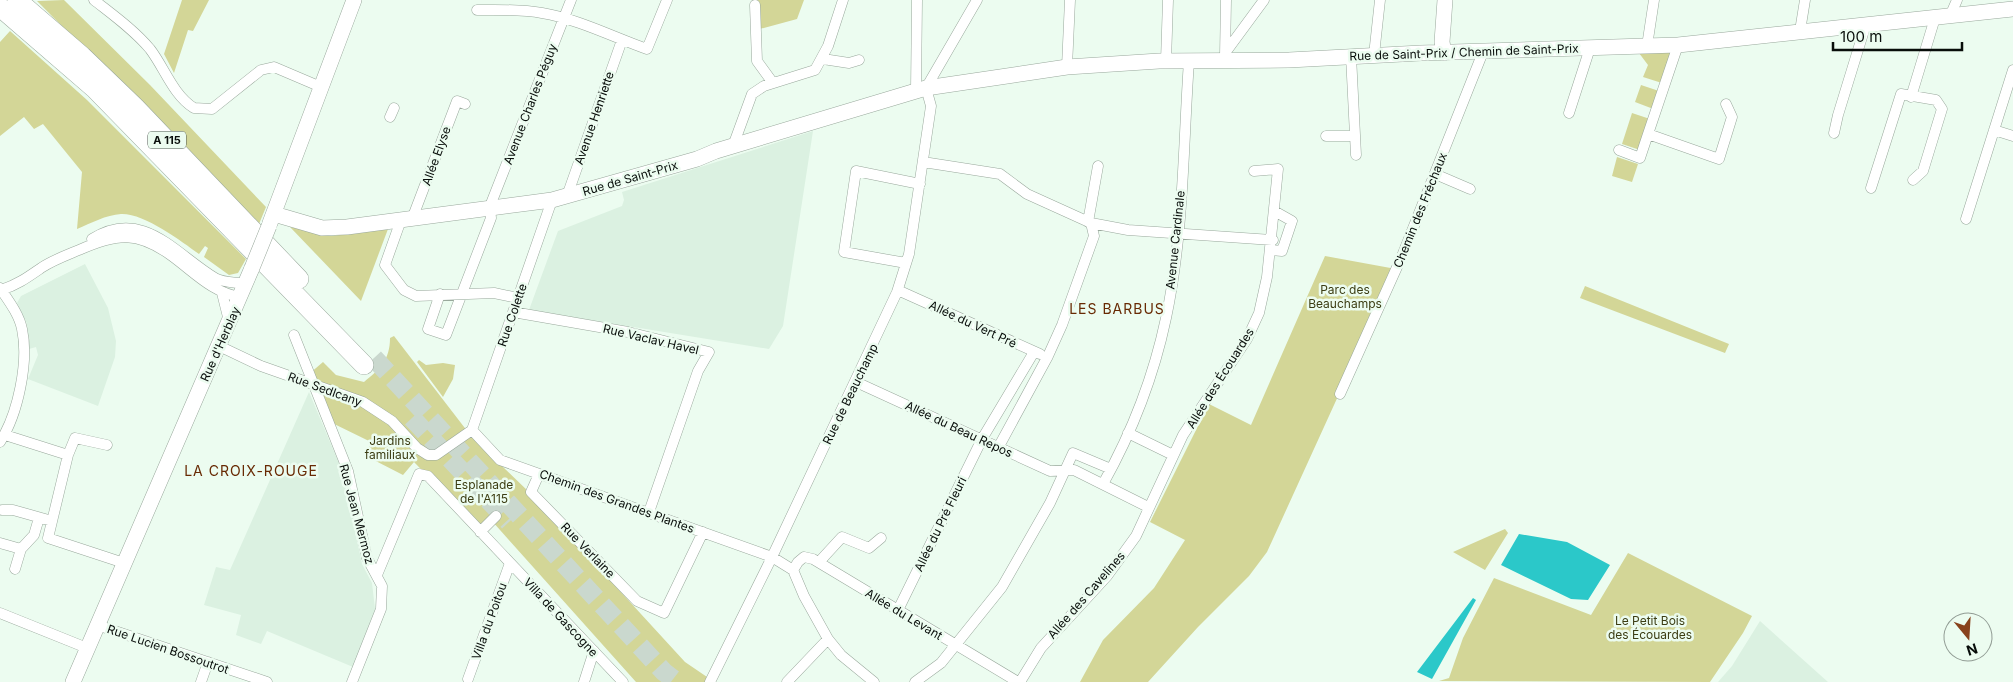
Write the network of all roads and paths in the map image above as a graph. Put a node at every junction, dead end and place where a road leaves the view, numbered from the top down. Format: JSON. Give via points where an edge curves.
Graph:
{"nodes":[{"id":1,"x":94,"y":0,"type":"edge"},
{"id":2,"x":354,"y":0,"type":"edge"},
{"id":3,"x":571,"y":0,"type":"edge"},
{"id":4,"x":667,"y":0,"type":"edge"},
{"id":5,"x":843,"y":0,"type":"edge"},
{"id":6,"x":917,"y":0,"type":"edge"},
{"id":7,"x":977,"y":0,"type":"edge"},
{"id":8,"x":1070,"y":0,"type":"edge"},
{"id":9,"x":1168,"y":0,"type":"edge"},
{"id":10,"x":1226,"y":0,"type":"edge"},
{"id":11,"x":1264,"y":0,"type":"edge"},
{"id":12,"x":1380,"y":0,"type":"edge"},
{"id":13,"x":1445,"y":0,"type":"edge"},
{"id":14,"x":1654,"y":0,"type":"edge"},
{"id":15,"x":1805,"y":0,"type":"edge"},
{"id":16,"x":20,"y":2,"type":"edge"},
{"id":17,"x":755,"y":5,"type":"dead end"},
{"id":18,"x":0,"y":7,"type":"edge"},
{"id":19,"x":2013,"y":9,"type":"edge"},
{"id":20,"x":477,"y":10,"type":"dead end"},
{"id":21,"x":1953,"y":10,"type":"edge"},
{"id":22,"x":564,"y":18,"type":"junction"},
{"id":23,"x":1866,"y":24,"type":"junction"},
{"id":24,"x":1800,"y":31,"type":"junction"},
{"id":25,"x":622,"y":40,"type":"junction"},
{"id":26,"x":1678,"y":45,"type":"junction"},
{"id":27,"x":1647,"y":46,"type":"junction"},
{"id":28,"x":1590,"y":48,"type":"junction"},
{"id":29,"x":1444,"y":52,"type":"junction"},
{"id":30,"x":1483,"y":52,"type":"junction"},
{"id":31,"x":1374,"y":54,"type":"junction"},
{"id":32,"x":1225,"y":56,"type":"junction"},
{"id":33,"x":1351,"y":56,"type":"junction"},
{"id":34,"x":823,"y":59,"type":"junction"},
{"id":35,"x":859,"y":60,"type":"dead end"},
{"id":36,"x":1166,"y":61,"type":"junction"},
{"id":37,"x":1189,"y":61,"type":"junction"},
{"id":38,"x":1067,"y":67,"type":"junction"},
{"id":39,"x":2013,"y":70,"type":"edge"},
{"id":40,"x":773,"y":83,"type":"junction"},
{"id":41,"x":321,"y":87,"type":"junction"},
{"id":42,"x":921,"y":90,"type":"junction"},
{"id":43,"x":1911,"y":97,"type":"junction"},
{"id":44,"x":465,"y":104,"type":"dead end"},
{"id":45,"x":1726,"y":104,"type":"dead end"},
{"id":46,"x":1570,"y":113,"type":"dead end"},
{"id":47,"x":1994,"y":130,"type":"junction"},
{"id":48,"x":1834,"y":133,"type":"dead end"},
{"id":49,"x":1648,"y":134,"type":"junction"},
{"id":50,"x":1326,"y":136,"type":"dead end"},
{"id":51,"x":1355,"y":136,"type":"junction"},
{"id":52,"x":2013,"y":136,"type":"edge"},
{"id":53,"x":733,"y":146,"type":"junction"},
{"id":54,"x":1619,"y":150,"type":"dead end"},
{"id":55,"x":1356,"y":155,"type":"dead end"},
{"id":56,"x":923,"y":162,"type":"junction"},
{"id":57,"x":1098,"y":166,"type":"dead end"},
{"id":58,"x":1254,"y":171,"type":"dead end"},
{"id":59,"x":1435,"y":174,"type":"junction"},
{"id":60,"x":1913,"y":180,"type":"dead end"},
{"id":61,"x":920,"y":184,"type":"junction"},
{"id":62,"x":1871,"y":188,"type":"dead end"},
{"id":63,"x":1470,"y":189,"type":"dead end"},
{"id":64,"x":567,"y":196,"type":"junction"},
{"id":65,"x":552,"y":200,"type":"junction"},
{"id":66,"x":490,"y":208,"type":"junction"},
{"id":67,"x":1276,"y":212,"type":"junction"},
{"id":68,"x":274,"y":215,"type":"junction"},
{"id":69,"x":1966,"y":219,"type":"dead end"},
{"id":70,"x":406,"y":220,"type":"junction"},
{"id":71,"x":1089,"y":222,"type":"junction"},
{"id":72,"x":1178,"y":234,"type":"junction"},
{"id":73,"x":1272,"y":245,"type":"junction"},
{"id":74,"x":69,"y":254,"type":"junction"},
{"id":75,"x":906,"y":263,"type":"junction"},
{"id":76,"x":0,"y":290,"type":"edge"},
{"id":77,"x":243,"y":291,"type":"junction"},
{"id":78,"x":897,"y":292,"type":"junction"},
{"id":79,"x":222,"y":293,"type":"junction"},
{"id":80,"x":440,"y":294,"type":"junction"},
{"id":81,"x":462,"y":294,"type":"junction"},
{"id":82,"x":518,"y":298,"type":"junction"},
{"id":83,"x":513,"y":312,"type":"junction"},
{"id":84,"x":230,"y":321,"type":"junction"},
{"id":85,"x":294,"y":334,"type":"dead end"},
{"id":86,"x":219,"y":346,"type":"junction"},
{"id":87,"x":1034,"y":352,"type":"junction"},
{"id":88,"x":1048,"y":356,"type":"junction"},
{"id":89,"x":311,"y":379,"type":"junction"},
{"id":90,"x":856,"y":382,"type":"junction"},
{"id":91,"x":1340,"y":394,"type":"dead end"},
{"id":92,"x":472,"y":430,"type":"junction"},
{"id":93,"x":1128,"y":433,"type":"junction"},
{"id":94,"x":2,"y":438,"type":"edge"},
{"id":95,"x":982,"y":439,"type":"junction"},
{"id":96,"x":107,"y":445,"type":"dead end"},
{"id":97,"x":998,"y":448,"type":"junction"},
{"id":98,"x":68,"y":454,"type":"junction"},
{"id":99,"x":1173,"y":455,"type":"junction"},
{"id":100,"x":1111,"y":469,"type":"junction"},
{"id":101,"x":1063,"y":472,"type":"junction"},
{"id":102,"x":539,"y":474,"type":"junction"},
{"id":103,"x":1103,"y":484,"type":"junction"},
{"id":104,"x":1148,"y":507,"type":"junction"},
{"id":105,"x":2,"y":510,"type":"dead end"},
{"id":106,"x":650,"y":512,"type":"junction"},
{"id":107,"x":496,"y":516,"type":"dead end"},
{"id":108,"x":40,"y":518,"type":"junction"},
{"id":109,"x":52,"y":521,"type":"junction"},
{"id":110,"x":480,"y":532,"type":"junction"},
{"id":111,"x":703,"y":532,"type":"junction"},
{"id":112,"x":881,"y":538,"type":"dead end"},
{"id":113,"x":0,"y":542,"type":"edge"},
{"id":114,"x":20,"y":549,"type":"junction"},
{"id":115,"x":772,"y":557,"type":"junction"},
{"id":116,"x":819,"y":562,"type":"junction"},
{"id":117,"x":124,"y":563,"type":"junction"},
{"id":118,"x":510,"y":563,"type":"junction"},
{"id":119,"x":14,"y":569,"type":"dead end"},
{"id":120,"x":793,"y":570,"type":"junction"},
{"id":121,"x":378,"y":575,"type":"junction"},
{"id":122,"x":898,"y":610,"type":"junction"},
{"id":123,"x":0,"y":613,"type":"edge"},
{"id":124,"x":97,"y":625,"type":"junction"},
{"id":125,"x":828,"y":639,"type":"junction"},
{"id":126,"x":956,"y":645,"type":"junction"},
{"id":127,"x":87,"y":648,"type":"junction"},
{"id":128,"x":594,"y":652,"type":"junction"},
{"id":129,"x":208,"y":662,"type":"junction"},
{"id":130,"x":612,"y":670,"type":"junction"},
{"id":131,"x":468,"y":679,"type":"dead end"},
{"id":132,"x":73,"y":682,"type":"edge"},
{"id":133,"x":201,"y":682,"type":"edge"},
{"id":134,"x":267,"y":682,"type":"edge"},
{"id":135,"x":352,"y":682,"type":"edge"},
{"id":136,"x":584,"y":682,"type":"edge"},
{"id":137,"x":608,"y":682,"type":"edge"},
{"id":138,"x":623,"y":682,"type":"edge"},
{"id":139,"x":710,"y":682,"type":"edge"},
{"id":140,"x":787,"y":682,"type":"edge"},
{"id":141,"x":874,"y":682,"type":"edge"},
{"id":142,"x":915,"y":682,"type":"edge"},
{"id":143,"x":1019,"y":682,"type":"edge"}],
"edges":[{"from":1,"to":41,"type":"street","via":[[149,48],[180,94],[194,108],[212,109],[261,70],[274,67]]},
{"from":2,"to":41,"type":"street","name":"Rue d'Herblay"},
{"from":3,"to":22,"type":"street","name":"Avenue Charles Péguy"},
{"from":4,"to":25,"type":"street","via":[[647,49]]},
{"from":5,"to":34,"type":"street"},
{"from":6,"to":42,"type":"street","name":"Rue de Beauchamp"},
{"from":7,"to":42,"type":"street"},
{"from":8,"to":38,"type":"street"},
{"from":9,"to":36,"type":"street"},
{"from":10,"to":32,"type":"street"},
{"from":11,"to":32,"type":"street"},
{"from":12,"to":31,"type":"street"},
{"from":13,"to":29,"type":"street"},
{"from":14,"to":27,"type":"street"},
{"from":15,"to":24,"type":"street"},
{"from":16,"to":18,"type":"highway","number":"A 115","via":[[135,107],[369,362],[102,96]]},
{"from":17,"to":40,"type":"street","via":[[756,62]]},
{"from":19,"to":21,"type":"street","name":"Rue de Saint-Prix / Chemin de Saint-Prix"},
{"from":20,"to":22,"type":"street","via":[[516,10]]},
{"from":21,"to":23,"type":"street","name":"Rue de Saint-Prix / Chemin de Saint-Prix"},
{"from":21,"to":43,"type":"street"},
{"from":22,"to":25,"type":"street"},
{"from":22,"to":66,"type":"street","name":"Avenue Charles Péguy"},
{"from":23,"to":24,"type":"street","name":"Rue de Saint-Prix / Chemin de Saint-Prix"},
{"from":23,"to":48,"type":"street"},
{"from":24,"to":26,"type":"street","name":"Rue de Saint-Prix / Chemin de Saint-Prix"},
{"from":25,"to":64,"type":"street","name":"Avenue Henriette"},
{"from":26,"to":27,"type":"street","name":"Rue de Saint-Prix / Chemin de Saint-Prix"},
{"from":26,"to":49,"type":"street"},
{"from":27,"to":28,"type":"street","name":"Rue de Saint-Prix / Chemin de Saint-Prix"},
{"from":28,"to":30,"type":"street","name":"Rue de Saint-Prix / Chemin de Saint-Prix"},
{"from":28,"to":46,"type":"street"},
{"from":29,"to":30,"type":"street","name":"Rue de Saint-Prix / Chemin de Saint-Prix"},
{"from":29,"to":31,"type":"street","name":"Rue de Saint-Prix / Chemin de Saint-Prix"},
{"from":30,"to":59,"type":"street","name":"Chemin des Fréchaux"},
{"from":31,"to":33,"type":"street","name":"Rue de Saint-Prix / Chemin de Saint-Prix"},
{"from":32,"to":33,"type":"street","name":"Rue de Saint-Prix / Chemin de Saint-Prix","via":[[1289,60]]},
{"from":32,"to":37,"type":"street","name":"Rue de Saint-Prix / Chemin de Saint-Prix"},
{"from":33,"to":51,"type":"street"},
{"from":34,"to":35,"type":"street","via":[[850,63]]},
{"from":34,"to":40,"type":"street","via":[[815,70]]},
{"from":36,"to":37,"type":"street","name":"Rue de Saint-Prix / Chemin de Saint-Prix"},
{"from":36,"to":38,"type":"street","name":"Rue de Saint-Prix / Chemin de Saint-Prix"},
{"from":37,"to":72,"type":"street","name":"Avenue Cardinale"},
{"from":38,"to":42,"type":"street","name":"Rue de Saint-Prix / Chemin de Saint-Prix"},
{"from":39,"to":47,"type":"street"},
{"from":40,"to":53,"type":"street","via":[[752,94]]},
{"from":41,"to":68,"type":"street","name":"Rue d'Herblay"},
{"from":42,"to":53,"type":"street","name":"Rue de Saint-Prix"},
{"from":42,"to":56,"type":"street","name":"Rue de Beauchamp","via":[[931,106]]},
{"from":43,"to":60,"type":"street","via":[[1936,100],[1942,109],[1923,171]]},
{"from":43,"to":62,"type":"street","via":[[1901,94]]},
{"from":44,"to":70,"type":"street","name":"Allée Elyse","via":[[457,100]]},
{"from":45,"to":49,"type":"street","via":[[1732,117],[1719,160]]},
{"from":47,"to":52,"type":"street"},
{"from":47,"to":69,"type":"street"},
{"from":49,"to":54,"type":"street","via":[[1640,158]]},
{"from":50,"to":51,"type":"street"},
{"from":51,"to":55,"type":"street"},
{"from":53,"to":64,"type":"street","name":"Rue de Saint-Prix"},
{"from":56,"to":61,"type":"street","name":"Rue de Beauchamp"},
{"from":56,"to":71,"type":"street","via":[[1000,174],[1027,194]]},
{"from":57,"to":71,"type":"street"},
{"from":58,"to":67,"type":"street","name":"Allée des Écouardes","via":[[1278,168]]},
{"from":59,"to":63,"type":"street"},
{"from":59,"to":91,"type":"street","name":"Chemin des Fréchaux"},
{"from":61,"to":75,"type":"street","name":"Rue de Beauchamp"},
{"from":61,"to":75,"type":"street","via":[[856,172],[844,252]]},
{"from":64,"to":65,"type":"street","name":"Rue de Saint-Prix"},
{"from":65,"to":66,"type":"street","name":"Rue de Saint-Prix"},
{"from":65,"to":82,"type":"street","name":"Rue Colette"},
{"from":66,"to":70,"type":"street","name":"Rue de Saint-Prix"},
{"from":66,"to":81,"type":"street","name":"Avenue Charles Péguy","via":[[491,218]]},
{"from":67,"to":73,"type":"street","name":"Allée des Écouardes"},
{"from":67,"to":73,"type":"street","via":[[1292,221],[1282,251]]},
{"from":68,"to":70,"type":"street","name":"Rue de Saint-Prix","via":[[322,228]]},
{"from":68,"to":77,"type":"street","name":"Rue d'Herblay","bridge":true},
{"from":70,"to":80,"type":"street","via":[[385,265],[407,293],[416,296]]},
{"from":71,"to":72,"type":"street","via":[[1128,230]]},
{"from":71,"to":88,"type":"street","via":[[1094,236],[1092,244]]},
{"from":72,"to":73,"type":"street"},
{"from":72,"to":93,"type":"street","name":"Avenue Cardinale","via":[[1166,318],[1152,370]]},
{"from":73,"to":99,"type":"street","name":"Allée des Écouardes","via":[[1259,313],[1247,338]]},
{"from":74,"to":76,"type":"street","via":[[20,283]]},
{"from":74,"to":77,"type":"street","via":[[108,231],[132,228],[163,240],[217,279]]},
{"from":74,"to":79,"type":"street","via":[[115,237],[142,239],[168,253]]},
{"from":75,"to":78,"type":"street","name":"Rue de Beauchamp"},
{"from":76,"to":94,"type":"street","via":[[19,320],[25,356],[18,395]]},
{"from":77,"to":79,"type":"street"},
{"from":77,"to":84,"type":"street","name":"Rue d'Herblay"},
{"from":78,"to":87,"type":"street","name":"Allée du Vert Pré"},
{"from":78,"to":90,"type":"street","name":"Rue de Beauchamp"},
{"from":79,"to":84,"type":"street"},
{"from":80,"to":81,"type":"street"},
{"from":80,"to":81,"type":"street","name":"Avenue Charles Péguy","via":[[428,329],[446,335]]},
{"from":81,"to":82,"type":"street","via":[[494,293]]},
{"from":82,"to":83,"type":"street","name":"Rue Colette"},
{"from":83,"to":92,"type":"street","name":"Rue Colette"},
{"from":83,"to":106,"type":"street","name":"Rue Vaclav Havel","via":[[628,332],[709,352],[698,372]]},
{"from":84,"to":86,"type":"street","name":"Rue d'Herblay"},
{"from":85,"to":89,"type":"street","name":"Rue Jean Mermoz"},
{"from":86,"to":89,"type":"street","name":"Rue Sedlcany","via":[[260,366]]},
{"from":86,"to":117,"type":"street","name":"Rue d'Herblay"},
{"from":87,"to":88,"type":"street","name":"Allée du Vert Pré"},
{"from":87,"to":95,"type":"street","name":"Allée du Pré Fleuri"},
{"from":88,"to":97,"type":"street"},
{"from":89,"to":92,"type":"street","name":"Rue Sedlcany","via":[[363,402],[392,421],[417,448],[428,454],[436,455]]},
{"from":89,"to":121,"type":"street","name":"Rue Jean Mermoz","via":[[348,471],[370,568]]},
{"from":90,"to":95,"type":"street","name":"Allée du Beau Repos"},
{"from":90,"to":115,"type":"street","name":"Rue de Beauchamp"},
{"from":92,"to":102,"type":"street","name":"Chemin des Grandes Plantes","via":[[500,460]]},
{"from":93,"to":99,"type":"street"},
{"from":93,"to":100,"type":"street","name":"Avenue Cardinale"},
{"from":94,"to":98,"type":"street"},
{"from":95,"to":97,"type":"street","name":"Allée du Beau Repos"},
{"from":95,"to":122,"type":"street","name":"Allée du Pré Fleuri"},
{"from":96,"to":98,"type":"street","via":[[71,437]]},
{"from":97,"to":101,"type":"street","name":"Allée du Beau Repos","via":[[1050,471]]},
{"from":98,"to":109,"type":"street"},
{"from":99,"to":104,"type":"street","name":"Allée des Écouardes"},
{"from":100,"to":101,"type":"street","via":[[1072,453]]},
{"from":100,"to":103,"type":"street","name":"Avenue Cardinale"},
{"from":101,"to":103,"type":"street","name":"Allée du Beau Repos","via":[[1074,470]]},
{"from":101,"to":126,"type":"street","via":[[1046,510],[1002,587]]},
{"from":102,"to":106,"type":"street","name":"Chemin des Grandes Plantes"},
{"from":102,"to":111,"type":"street","name":"Rue Verlaine","via":[[531,492],[637,601],[664,613]]},
{"from":103,"to":104,"type":"street","name":"Allée du Beau Repos"},
{"from":104,"to":143,"type":"street","name":"Allée des Cavelines","via":[[1136,536],[1107,576],[1041,648]]},
{"from":105,"to":108,"type":"street"},
{"from":106,"to":111,"type":"street","name":"Chemin des Grandes Plantes"},
{"from":107,"to":110,"type":"street"},
{"from":108,"to":109,"type":"street"},
{"from":108,"to":114,"type":"street","via":[[34,535]]},
{"from":109,"to":117,"type":"street","via":[[48,538]]},
{"from":110,"to":118,"type":"street","name":"Villa de Gascogne"},
{"from":110,"to":121,"type":"street","name":"Villa de Gascogne","via":[[428,476],[419,474]]},
{"from":111,"to":115,"type":"street","name":"Chemin des Grandes Plantes"},
{"from":112,"to":116,"type":"street","via":[[869,548],[842,537]]},
{"from":113,"to":114,"type":"street"},
{"from":114,"to":119,"type":"street"},
{"from":115,"to":120,"type":"street","name":"Chemin des Grandes Plantes"},
{"from":115,"to":139,"type":"street","name":"Rue de Beauchamp"},
{"from":116,"to":120,"type":"street","via":[[804,557]]},
{"from":116,"to":122,"type":"street","name":"Allée du Levant"},
{"from":117,"to":124,"type":"street","name":"Rue d'Herblay"},
{"from":118,"to":128,"type":"street","name":"Villa de Gascogne"},
{"from":118,"to":131,"type":"street","name":"Villa du Poitou"},
{"from":120,"to":125,"type":"street"},
{"from":121,"to":135,"type":"street","name":"Rue Jean Mermoz","via":[[382,586],[382,609]]},
{"from":122,"to":126,"type":"street","name":"Allée du Levant"},
{"from":123,"to":127,"type":"street"},
{"from":124,"to":127,"type":"street","name":"Rue d'Herblay"},
{"from":124,"to":129,"type":"street","name":"Rue Lucien Bossoutrot"},
{"from":125,"to":140,"type":"street"},
{"from":125,"to":141,"type":"street"},
{"from":126,"to":142,"type":"street","via":[[941,663]]},
{"from":126,"to":143,"type":"street","name":"Allée du Levant"},
{"from":127,"to":132,"type":"street","name":"Rue d'Herblay"},
{"from":128,"to":130,"type":"street","name":"Villa de Gascogne"},
{"from":128,"to":136,"type":"street"},
{"from":129,"to":133,"type":"street"},
{"from":129,"to":134,"type":"street","name":"Rue Lucien Bossoutrot"},
{"from":130,"to":137,"type":"street"},
{"from":130,"to":138,"type":"street","name":"Villa de Gascogne"}]}
